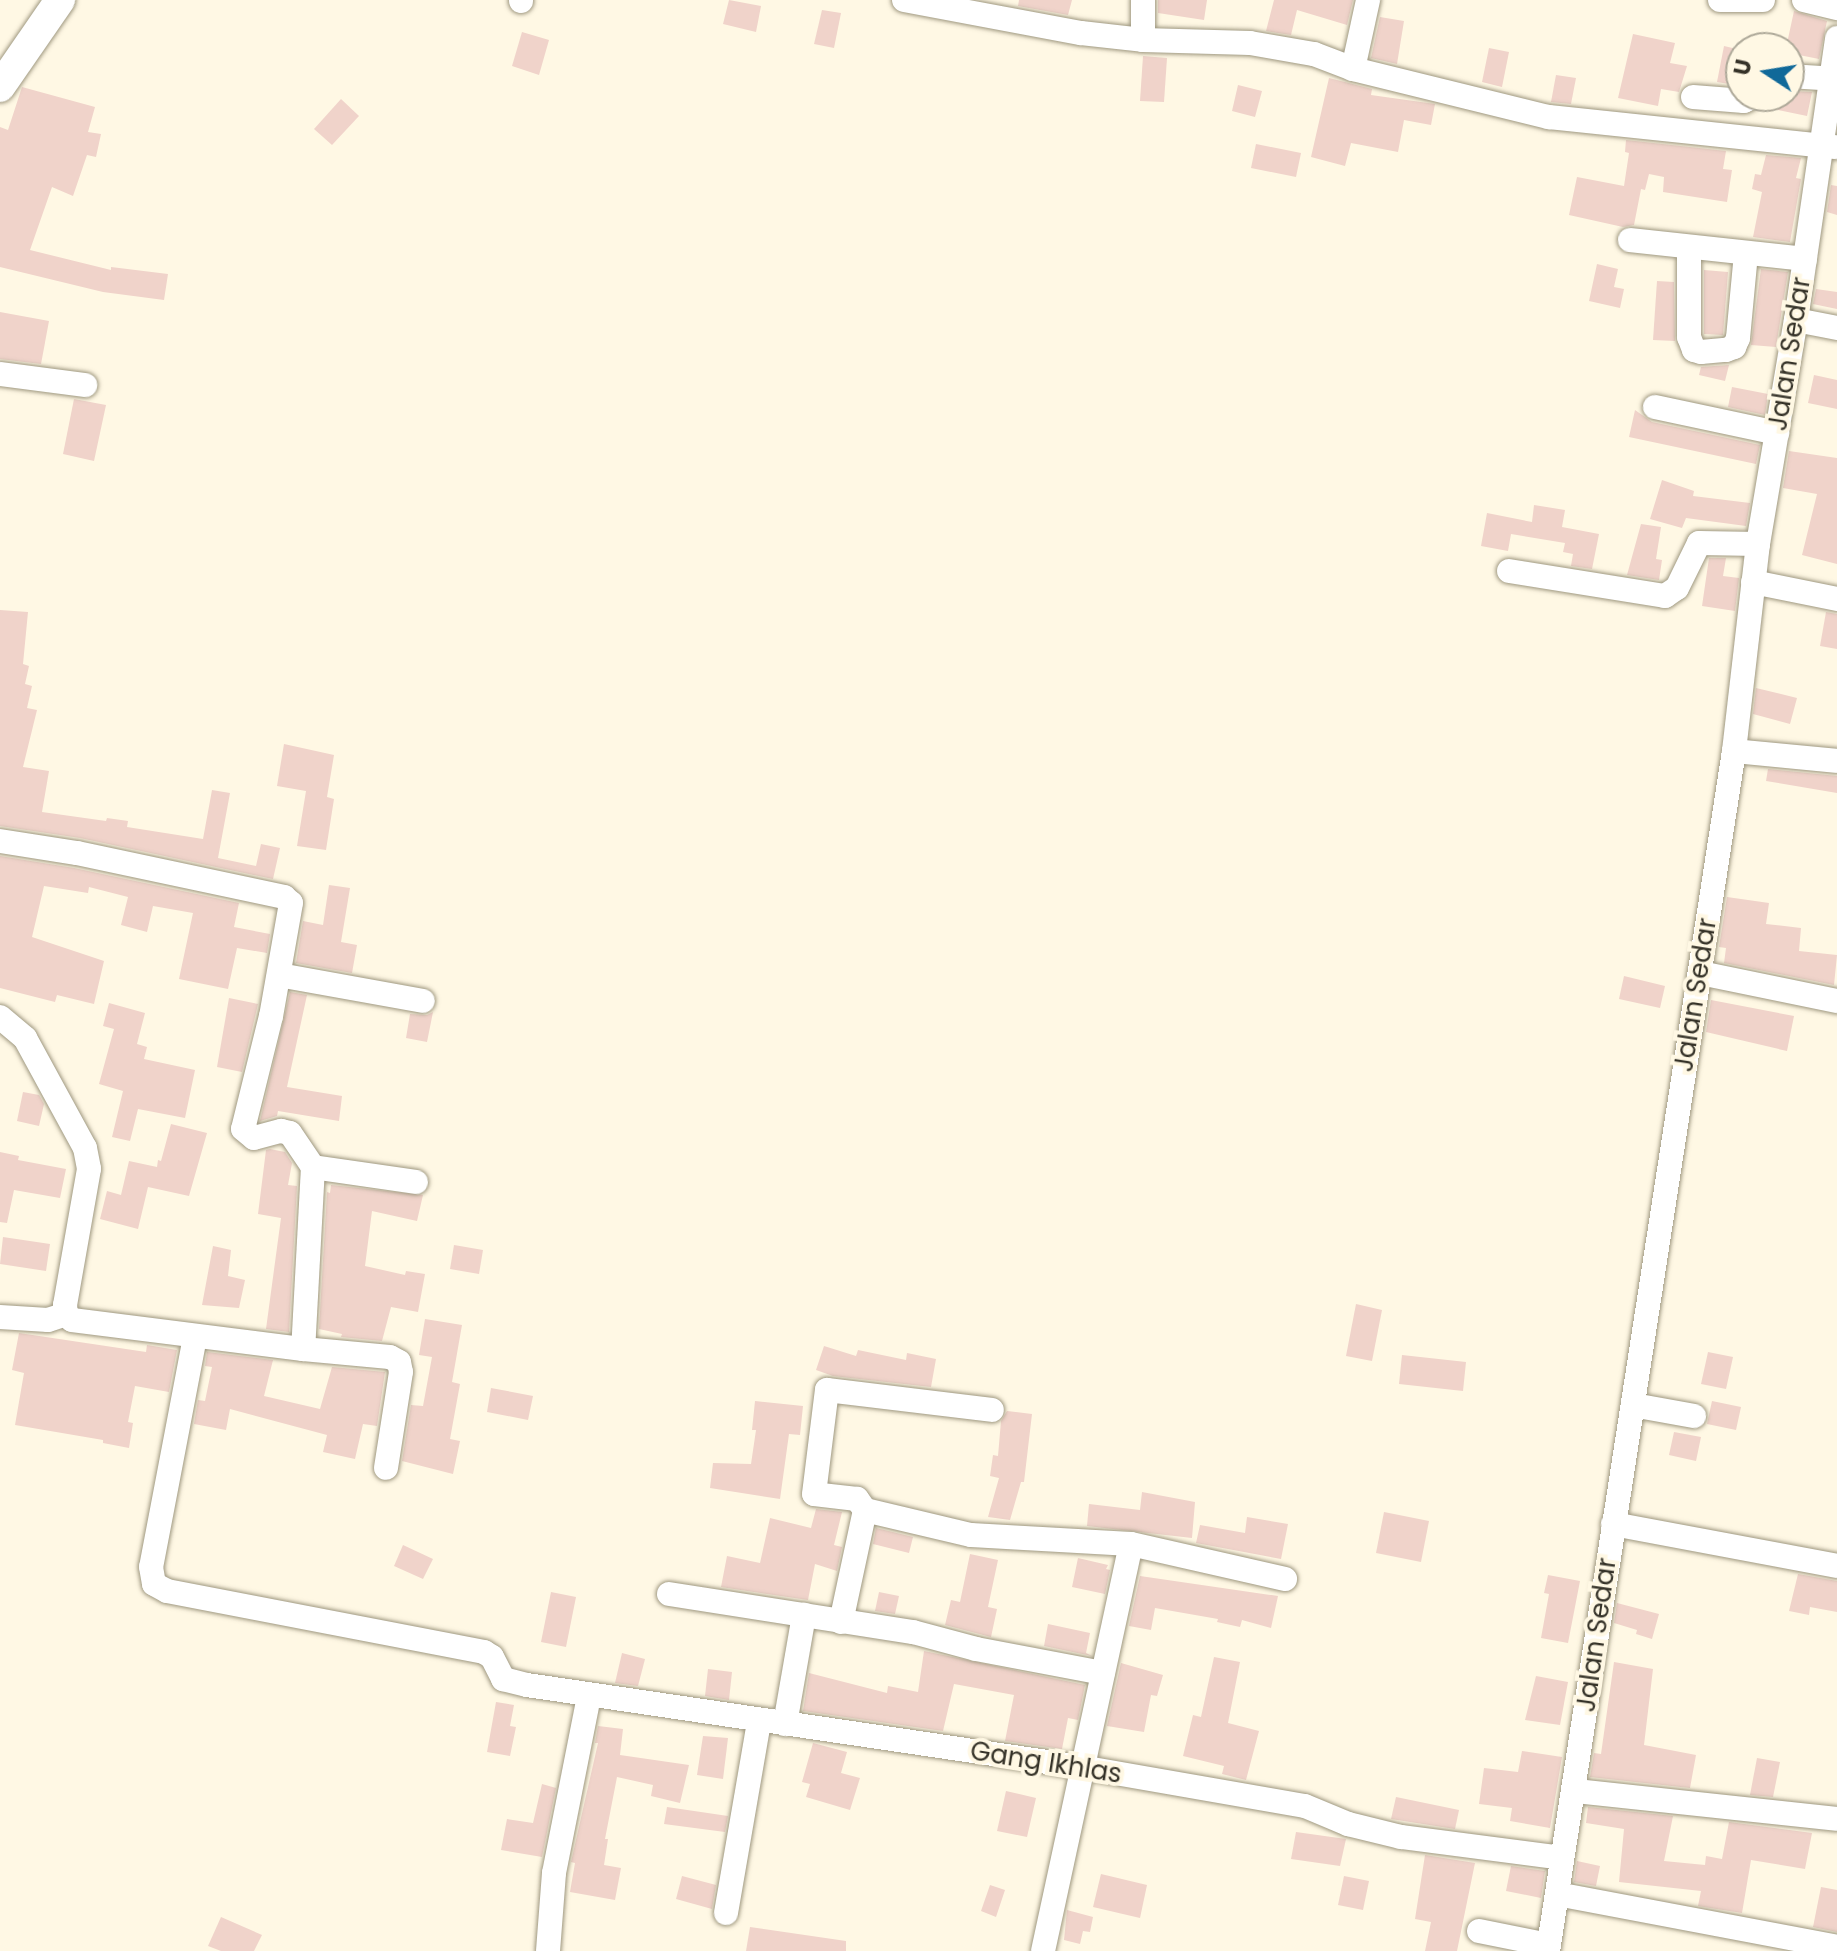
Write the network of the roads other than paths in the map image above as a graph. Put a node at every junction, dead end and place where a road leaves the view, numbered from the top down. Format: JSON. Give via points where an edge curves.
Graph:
{"nodes":[{"id":1,"x":60,"y":0,"type":"edge"},
{"id":2,"x":904,"y":0,"type":"edge"},
{"id":3,"x":1143,"y":0,"type":"edge"},
{"id":4,"x":1368,"y":0,"type":"edge"},
{"id":5,"x":1720,"y":0,"type":"edge"},
{"id":6,"x":1763,"y":0,"type":"edge"},
{"id":7,"x":1804,"y":0,"type":"edge"},
{"id":8,"x":1837,"y":8,"type":"edge"},
{"id":9,"x":1837,"y":38,"type":"edge"},
{"id":10,"x":1143,"y":40,"type":"junction"},
{"id":11,"x":1353,"y":69,"type":"junction"},
{"id":12,"x":1805,"y":77,"type":"edge"},
{"id":13,"x":1834,"y":78,"type":"edge"},
{"id":14,"x":0,"y":87,"type":"edge"},
{"id":15,"x":1693,"y":97,"type":"dead end"},
{"id":16,"x":1725,"y":100,"type":"edge"},
{"id":17,"x":1829,"y":146,"type":"edge"},
{"id":18,"x":1630,"y":240,"type":"dead end"},
{"id":19,"x":1689,"y":247,"type":"junction"},
{"id":20,"x":1746,"y":253,"type":"junction"},
{"id":21,"x":1805,"y":259,"type":"junction"},
{"id":22,"x":1796,"y":320,"type":"junction"},
{"id":23,"x":1837,"y":328,"type":"edge"},
{"id":24,"x":0,"y":374,"type":"edge"},
{"id":25,"x":85,"y":385,"type":"dead end"},
{"id":26,"x":1655,"y":407,"type":"dead end"},
{"id":27,"x":1777,"y":433,"type":"junction"},
{"id":28,"x":1758,"y":544,"type":"junction"},
{"id":29,"x":1509,"y":571,"type":"dead end"},
{"id":30,"x":1753,"y":582,"type":"junction"},
{"id":31,"x":1837,"y":599,"type":"edge"},
{"id":32,"x":1734,"y":751,"type":"junction"},
{"id":33,"x":1837,"y":761,"type":"edge"},
{"id":34,"x":0,"y":841,"type":"edge"},
{"id":35,"x":1700,"y":973,"type":"junction"},
{"id":36,"x":279,"y":975,"type":"junction"},
{"id":37,"x":423,"y":1001,"type":"dead end"},
{"id":38,"x":1837,"y":1001,"type":"edge"},
{"id":39,"x":0,"y":1017,"type":"edge"},
{"id":40,"x":313,"y":1167,"type":"junction"},
{"id":41,"x":416,"y":1182,"type":"dead end"},
{"id":42,"x":66,"y":1314,"type":"junction"},
{"id":43,"x":0,"y":1317,"type":"edge"},
{"id":44,"x":195,"y":1337,"type":"junction"},
{"id":45,"x":303,"y":1349,"type":"junction"},
{"id":46,"x":1633,"y":1405,"type":"junction"},
{"id":47,"x":992,"y":1410,"type":"dead end"},
{"id":48,"x":1694,"y":1416,"type":"dead end"},
{"id":49,"x":386,"y":1468,"type":"dead end"},
{"id":50,"x":865,"y":1510,"type":"junction"},
{"id":51,"x":1613,"y":1524,"type":"junction"},
{"id":52,"x":1131,"y":1544,"type":"junction"},
{"id":53,"x":1837,"y":1566,"type":"edge"},
{"id":54,"x":1285,"y":1579,"type":"dead end"},
{"id":55,"x":669,"y":1594,"type":"dead end"},
{"id":56,"x":804,"y":1615,"type":"junction"},
{"id":57,"x":841,"y":1622,"type":"junction"},
{"id":58,"x":1103,"y":1673,"type":"junction"},
{"id":59,"x":589,"y":1696,"type":"junction"},
{"id":60,"x":759,"y":1722,"type":"junction"},
{"id":61,"x":785,"y":1724,"type":"junction"},
{"id":62,"x":1081,"y":1767,"type":"junction"},
{"id":63,"x":1576,"y":1791,"type":"junction"},
{"id":64,"x":1837,"y":1819,"type":"edge"},
{"id":65,"x":1562,"y":1858,"type":"junction"},
{"id":66,"x":1557,"y":1894,"type":"junction"},
{"id":67,"x":726,"y":1913,"type":"dead end"},
{"id":68,"x":1479,"y":1931,"type":"dead end"},
{"id":69,"x":1837,"y":1947,"type":"edge"},
{"id":70,"x":1548,"y":1948,"type":"edge"},
{"id":71,"x":548,"y":1951,"type":"edge"},
{"id":72,"x":1043,"y":1951,"type":"edge"}],
"edges":[{"from":1,"to":14,"type":"main road"},
{"from":2,"to":10,"type":"street"},
{"from":3,"to":10,"type":"street"},
{"from":4,"to":11,"type":"street"},
{"from":5,"to":6,"type":"street"},
{"from":7,"to":8,"type":"street"},
{"from":9,"to":13,"type":"street","name":"Jalan Sedar"},
{"from":10,"to":11,"type":"street","via":[[1250,43],[1314,54]]},
{"from":11,"to":17,"type":"street","via":[[1549,117]]},
{"from":12,"to":13,"type":"street"},
{"from":13,"to":17,"type":"street","name":"Jalan Sedar"},
{"from":15,"to":16,"type":"street"},
{"from":17,"to":21,"type":"street","name":"Jalan Sedar"},
{"from":18,"to":19,"type":"street"},
{"from":19,"to":20,"type":"street"},
{"from":19,"to":20,"type":"street","via":[[1689,337],[1694,350],[1701,352],[1734,347]]},
{"from":20,"to":21,"type":"street"},
{"from":21,"to":22,"type":"street","name":"Jalan Sedar"},
{"from":22,"to":23,"type":"street"},
{"from":22,"to":27,"type":"street","name":"Jalan Sedar"},
{"from":24,"to":25,"type":"street"},
{"from":26,"to":27,"type":"street"},
{"from":27,"to":28,"type":"street","name":"Jalan Sedar"},
{"from":28,"to":29,"type":"street","via":[[1699,543],[1677,588],[1665,596]]},
{"from":28,"to":30,"type":"street","name":"Jalan Sedar"},
{"from":30,"to":31,"type":"street"},
{"from":30,"to":32,"type":"street","name":"Jalan Sedar"},
{"from":32,"to":33,"type":"street"},
{"from":32,"to":35,"type":"street","name":"Jalan Sedar"},
{"from":34,"to":36,"type":"street","via":[[284,897],[291,903],[291,914]]},
{"from":35,"to":38,"type":"street"},
{"from":35,"to":46,"type":"street","name":"Jalan Sedar"},
{"from":36,"to":37,"type":"street"},
{"from":36,"to":40,"type":"street","via":[[243,1129],[254,1138],[290,1133]]},
{"from":39,"to":42,"type":"street","via":[[25,1038],[85,1148],[89,1169]]},
{"from":40,"to":41,"type":"street"},
{"from":40,"to":45,"type":"street"},
{"from":42,"to":43,"type":"street","via":[[48,1320]]},
{"from":42,"to":44,"type":"street","via":[[72,1320]]},
{"from":44,"to":45,"type":"street"},
{"from":44,"to":59,"type":"street","name":"Gang Ikhlas","via":[[151,1567],[154,1584],[167,1591],[484,1652],[503,1679]]},
{"from":45,"to":49,"type":"street","via":[[399,1362]]},
{"from":46,"to":48,"type":"street"},
{"from":46,"to":51,"type":"street","name":"Jalan Sedar"},
{"from":47,"to":50,"type":"street","via":[[827,1390],[814,1494],[857,1499]]},
{"from":50,"to":52,"type":"street","via":[[971,1535]]},
{"from":50,"to":57,"type":"street"},
{"from":51,"to":53,"type":"street"},
{"from":51,"to":63,"type":"street","name":"Jalan Sedar"},
{"from":52,"to":54,"type":"street"},
{"from":52,"to":58,"type":"street"},
{"from":55,"to":56,"type":"street"},
{"from":56,"to":57,"type":"street"},
{"from":56,"to":61,"type":"street"},
{"from":57,"to":58,"type":"street"},
{"from":58,"to":62,"type":"street"},
{"from":59,"to":60,"type":"street","name":"Gang Ikhlas"},
{"from":59,"to":71,"type":"street","via":[[554,1873]]},
{"from":60,"to":61,"type":"street","name":"Gang Ikhlas"},
{"from":60,"to":67,"type":"street"},
{"from":61,"to":62,"type":"street","name":"Gang Ikhlas"},
{"from":62,"to":65,"type":"street","name":"Gang Ikhlas","via":[[1292,1804],[1401,1837]]},
{"from":62,"to":72,"type":"street"},
{"from":63,"to":64,"type":"street"},
{"from":63,"to":65,"type":"street","name":"Jalan Sedar"},
{"from":65,"to":66,"type":"street","name":"Jalan Sedar"},
{"from":66,"to":69,"type":"street"},
{"from":66,"to":70,"type":"street","name":"Jalan Sedar"},
{"from":68,"to":70,"type":"street"}]}
